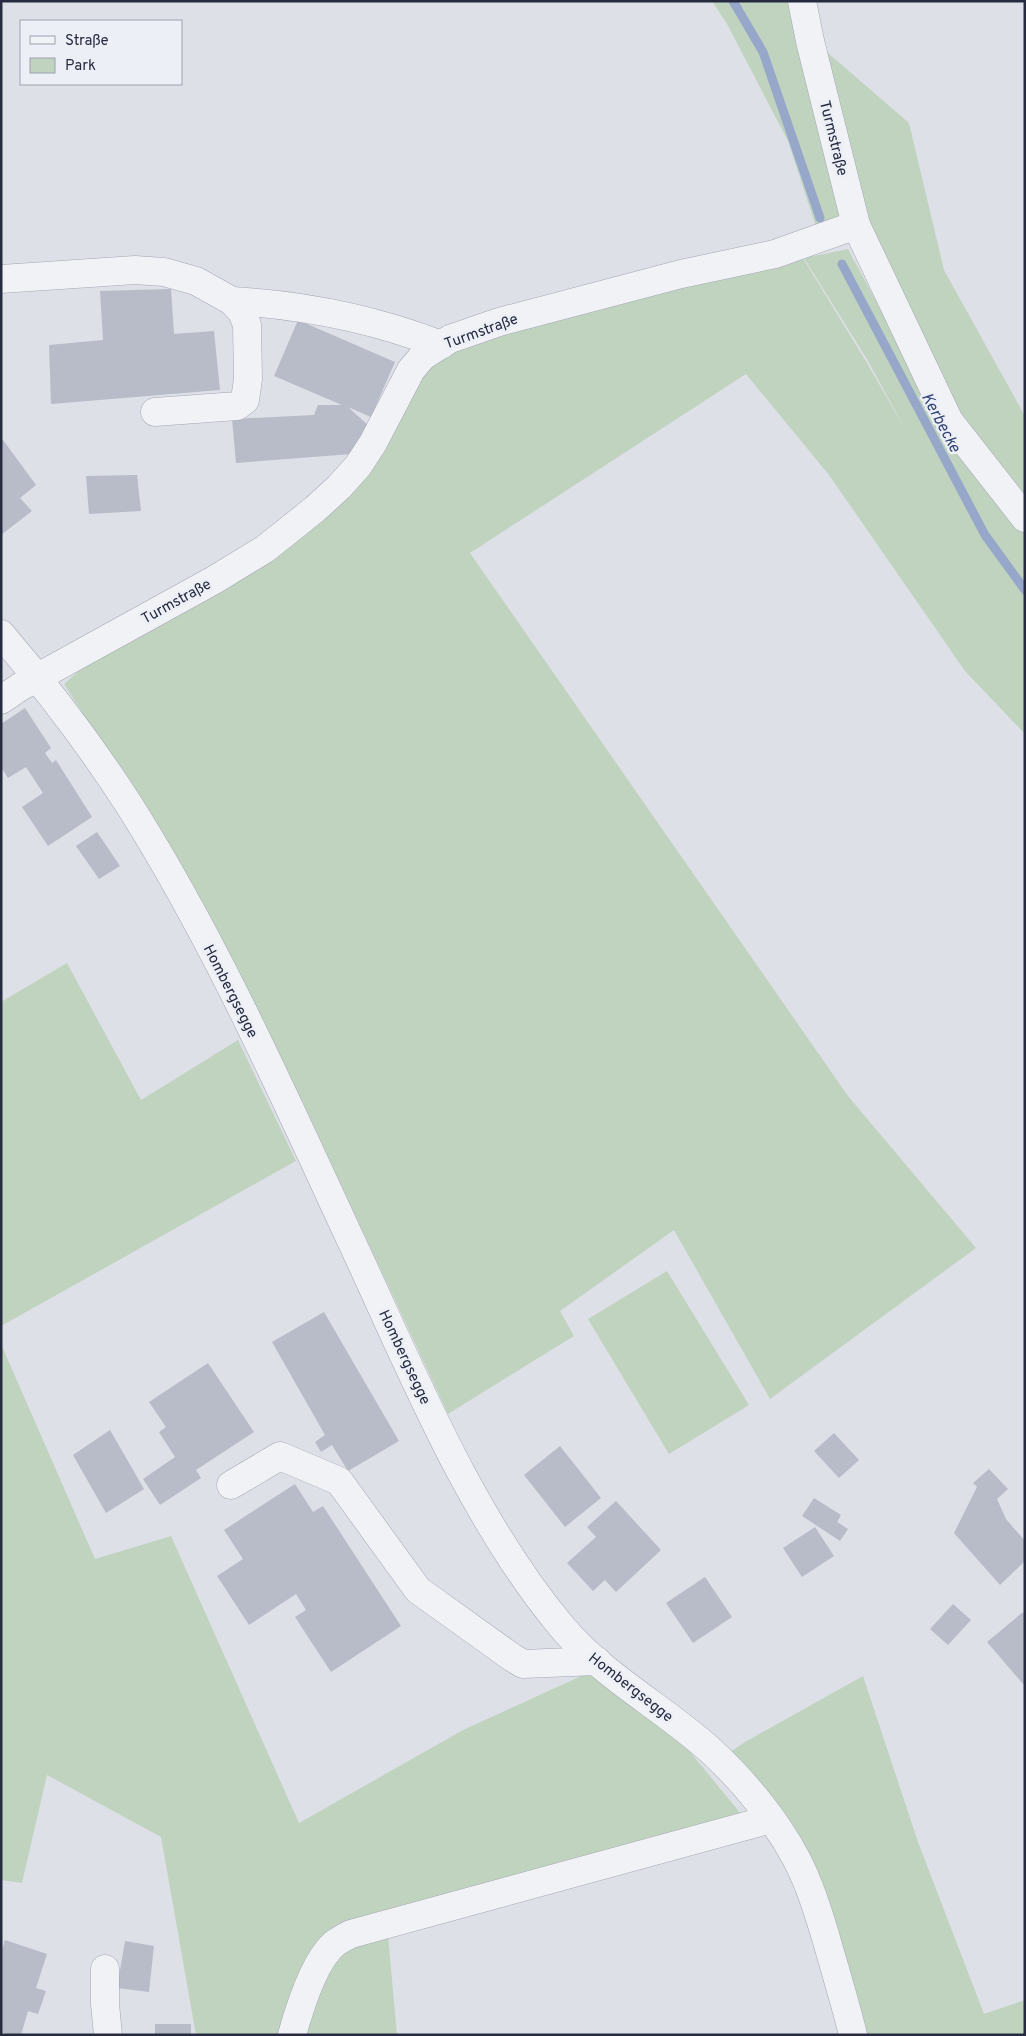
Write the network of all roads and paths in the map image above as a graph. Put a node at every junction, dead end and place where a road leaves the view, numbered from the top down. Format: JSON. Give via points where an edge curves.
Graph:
{"nodes":[{"id":1,"x":802,"y":1,"type":"edge"},
{"id":2,"x":856,"y":225,"type":"junction"},
{"id":3,"x":1,"y":279,"type":"edge"},
{"id":4,"x":232,"y":302,"type":"junction"},
{"id":5,"x":441,"y":344,"type":"junction"},
{"id":6,"x":156,"y":412,"type":"dead end"},
{"id":7,"x":1025,"y":518,"type":"edge"},
{"id":8,"x":1,"y":634,"type":"edge"},
{"id":9,"x":38,"y":678,"type":"junction"},
{"id":10,"x":1,"y":700,"type":"edge"},
{"id":11,"x":231,"y":1485,"type":"dead end"},
{"id":12,"x":597,"y":1661,"type":"junction"},
{"id":13,"x":772,"y":1819,"type":"junction"},
{"id":14,"x":106,"y":1969,"type":"dead end"},
{"id":15,"x":108,"y":2035,"type":"edge"},
{"id":16,"x":292,"y":2035,"type":"edge"},
{"id":17,"x":853,"y":2035,"type":"edge"}],
"edges":[{"from":1,"to":2,"type":"street","name":"Turmstraße"},
{"from":2,"to":5,"type":"street","name":"Turmstraße","via":[[775,254],[681,274],[499,322]]},
{"from":2,"to":7,"type":"street","via":[[949,421]]},
{"from":3,"to":4,"type":"street","via":[[108,270],[151,270],[184,276]]},
{"from":4,"to":5,"type":"street","via":[[322,311],[399,329]]},
{"from":4,"to":6,"type":"street","via":[[242,312],[247,325],[245,400],[237,406]]},
{"from":5,"to":9,"type":"street","name":"Turmstraße","via":[[423,356],[411,370],[358,466],[315,509],[265,549]]},
{"from":8,"to":9,"type":"street","name":"Hombergsegge"},
{"from":9,"to":10,"type":"street","name":"Turmstraße"},
{"from":9,"to":12,"type":"street","name":"Hombergsegge","via":[[130,808],[209,947],[288,1106],[414,1377],[498,1538],[562,1627]]},
{"from":11,"to":12,"type":"street","via":[[280,1456],[339,1481],[418,1590],[513,1658],[523,1664]]},
{"from":12,"to":13,"type":"street","name":"Hombergsegge","via":[[711,1750]]},
{"from":13,"to":16,"type":"street","via":[[350,1934],[334,1944],[324,1956],[300,2008]]},
{"from":13,"to":17,"type":"street","name":"Hombergsegge","via":[[797,1859],[814,1900]]},
{"from":14,"to":15,"type":"street"}]}
